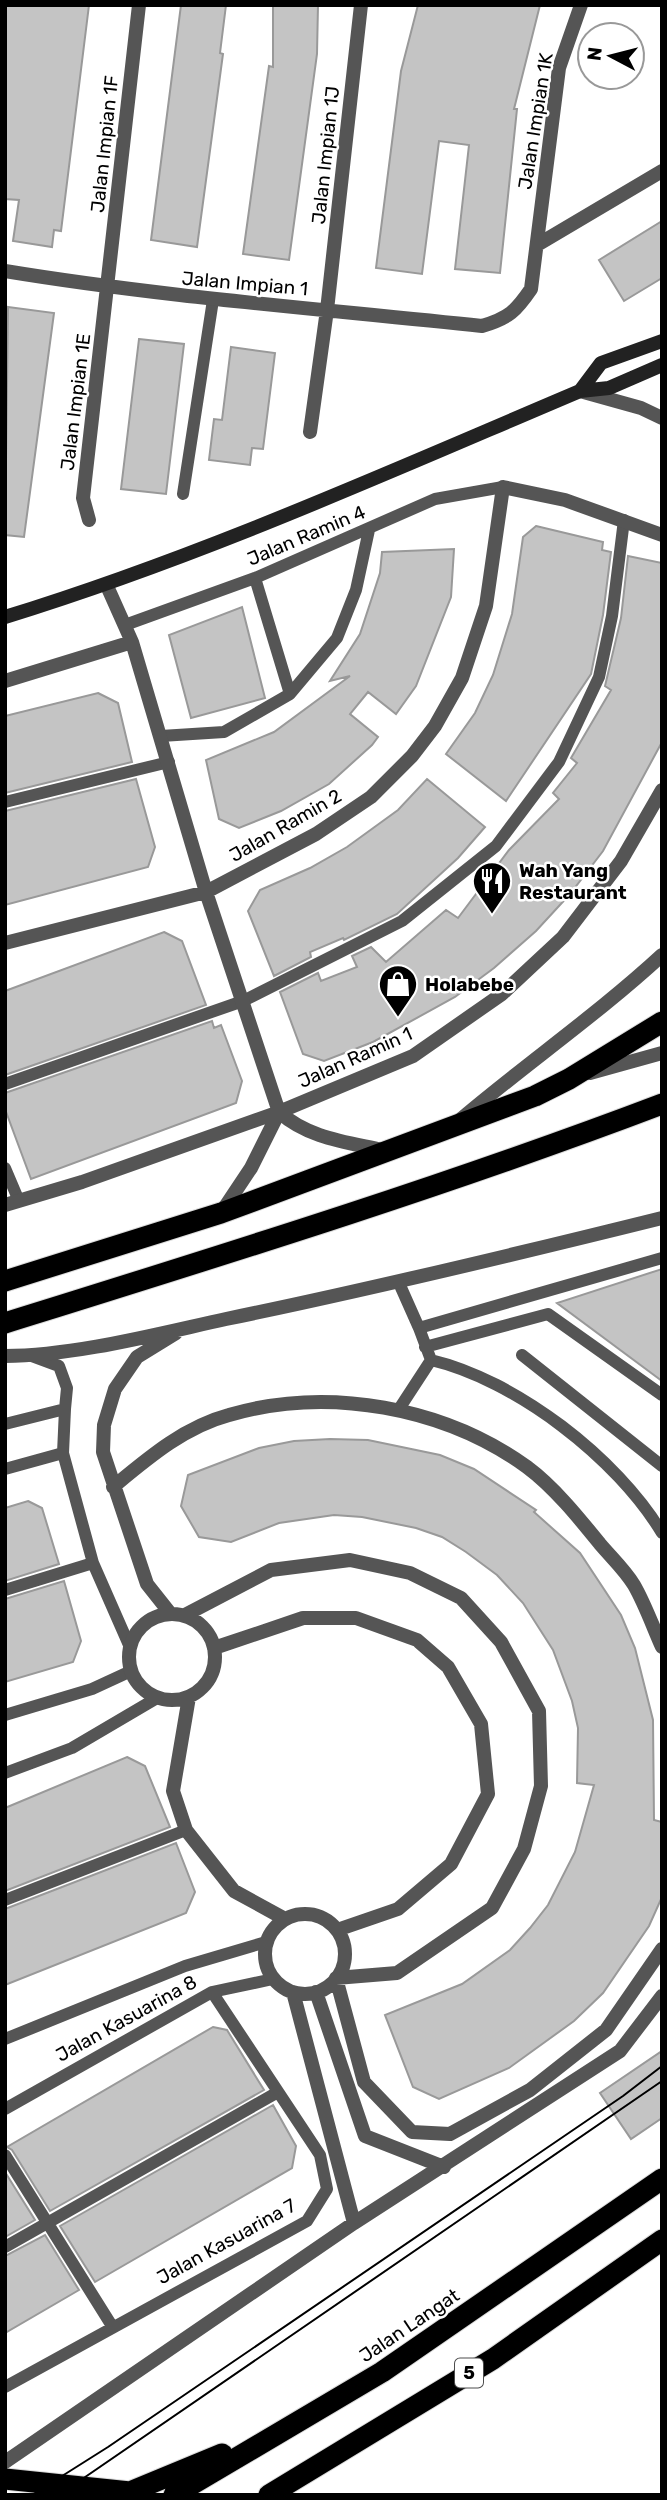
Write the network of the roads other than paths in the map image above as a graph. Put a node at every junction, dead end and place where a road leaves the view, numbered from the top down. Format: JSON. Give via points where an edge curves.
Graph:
{"nodes":[{"id":1,"x":139,"y":5,"type":"edge"},
{"id":2,"x":361,"y":5,"type":"edge"},
{"id":3,"x":581,"y":5,"type":"edge"},
{"id":4,"x":662,"y":171,"type":"edge"},
{"id":5,"x":537,"y":244,"type":"junction"},
{"id":6,"x":5,"y":271,"type":"edge"},
{"id":7,"x":108,"y":288,"type":"junction"},
{"id":8,"x":213,"y":300,"type":"junction"},
{"id":9,"x":327,"y":310,"type":"junction"},
{"id":10,"x":482,"y":326,"type":"joint"},
{"id":11,"x":662,"y":341,"type":"edge"},
{"id":12,"x":662,"y":365,"type":"edge"},
{"id":13,"x":580,"y":391,"type":"junction"},
{"id":14,"x":662,"y":418,"type":"edge"},
{"id":15,"x":310,"y":432,"type":"dead end"},
{"id":16,"x":503,"y":487,"type":"junction"},
{"id":17,"x":183,"y":494,"type":"dead end"},
{"id":18,"x":89,"y":520,"type":"dead end"},
{"id":19,"x":624,"y":520,"type":"junction"},
{"id":20,"x":369,"y":530,"type":"junction"},
{"id":21,"x":662,"y":535,"type":"edge"},
{"id":22,"x":255,"y":578,"type":"junction"},
{"id":23,"x":107,"y":586,"type":"junction"},
{"id":24,"x":5,"y":617,"type":"edge"},
{"id":25,"x":125,"y":625,"type":"junction"},
{"id":26,"x":132,"y":642,"type":"junction"},
{"id":27,"x":5,"y":681,"type":"edge"},
{"id":28,"x":290,"y":694,"type":"junction"},
{"id":29,"x":161,"y":736,"type":"junction"},
{"id":30,"x":169,"y":762,"type":"junction"},
{"id":31,"x":662,"y":790,"type":"edge"},
{"id":32,"x":5,"y":802,"type":"edge"},
{"id":33,"x":206,"y":892,"type":"junction"},
{"id":34,"x":5,"y":943,"type":"edge"},
{"id":35,"x":662,"y":955,"type":"edge"},
{"id":36,"x":243,"y":1001,"type":"junction"},
{"id":37,"x":662,"y":1022,"type":"edge"},
{"id":38,"x":662,"y":1053,"type":"edge"},
{"id":39,"x":569,"y":1079,"type":"junction"},
{"id":40,"x":5,"y":1084,"type":"edge"},
{"id":41,"x":662,"y":1104,"type":"edge"},
{"id":42,"x":279,"y":1112,"type":"junction"},
{"id":43,"x":458,"y":1122,"type":"junction"},
{"id":44,"x":382,"y":1150,"type":"junction"},
{"id":45,"x":5,"y":1167,"type":"edge"},
{"id":46,"x":12,"y":1203,"type":"edge"},
{"id":47,"x":221,"y":1213,"type":"junction"},
{"id":48,"x":662,"y":1218,"type":"edge"},
{"id":49,"x":662,"y":1258,"type":"edge"},
{"id":50,"x":5,"y":1281,"type":"edge"},
{"id":51,"x":399,"y":1283,"type":"junction"},
{"id":52,"x":5,"y":1323,"type":"edge"},
{"id":53,"x":183,"y":1328,"type":"junction"},
{"id":54,"x":418,"y":1328,"type":"junction"},
{"id":55,"x":425,"y":1347,"type":"junction"},
{"id":56,"x":522,"y":1355,"type":"dead end"},
{"id":57,"x":5,"y":1356,"type":"edge"},
{"id":58,"x":32,"y":1356,"type":"junction"},
{"id":59,"x":431,"y":1360,"type":"junction"},
{"id":60,"x":662,"y":1395,"type":"edge"},
{"id":61,"x":65,"y":1409,"type":"junction"},
{"id":62,"x":399,"y":1409,"type":"junction"},
{"id":63,"x":5,"y":1424,"type":"edge"},
{"id":64,"x":63,"y":1453,"type":"junction"},
{"id":65,"x":662,"y":1466,"type":"edge"},
{"id":66,"x":5,"y":1469,"type":"edge"},
{"id":67,"x":113,"y":1487,"type":"junction"},
{"id":68,"x":662,"y":1533,"type":"edge"},
{"id":69,"x":93,"y":1563,"type":"junction"},
{"id":70,"x":5,"y":1590,"type":"edge"},
{"id":71,"x":178,"y":1614,"type":"junction"},
{"id":72,"x":129,"y":1645,"type":"junction"},
{"id":73,"x":661,"y":1647,"type":"edge"},
{"id":74,"x":214,"y":1648,"type":"junction"},
{"id":75,"x":131,"y":1671,"type":"junction"},
{"id":76,"x":189,"y":1697,"type":"junction"},
{"id":77,"x":157,"y":1698,"type":"junction"},
{"id":78,"x":5,"y":1715,"type":"edge"},
{"id":79,"x":5,"y":1773,"type":"edge"},
{"id":80,"x":186,"y":1830,"type":"junction"},
{"id":81,"x":5,"y":1900,"type":"edge"},
{"id":82,"x":285,"y":1919,"type":"junction"},
{"id":83,"x":337,"y":1930,"type":"junction"},
{"id":84,"x":266,"y":1942,"type":"junction"},
{"id":85,"x":662,"y":1949,"type":"edge"},
{"id":86,"x":336,"y":1978,"type":"junction"},
{"id":87,"x":273,"y":1979,"type":"junction"},
{"id":88,"x":212,"y":1992,"type":"junction"},
{"id":89,"x":293,"y":1992,"type":"junction"},
{"id":90,"x":316,"y":1992,"type":"junction"},
{"id":91,"x":662,"y":1996,"type":"edge"},
{"id":92,"x":5,"y":2039,"type":"edge"},
{"id":93,"x":278,"y":2092,"type":"junction"},
{"id":94,"x":5,"y":2109,"type":"edge"},
{"id":95,"x":5,"y":2155,"type":"edge"},
{"id":96,"x":444,"y":2167,"type":"junction"},
{"id":97,"x":662,"y":2179,"type":"edge"},
{"id":98,"x":47,"y":2222,"type":"junction"},
{"id":99,"x":354,"y":2222,"type":"junction"},
{"id":100,"x":662,"y":2241,"type":"edge"},
{"id":101,"x":5,"y":2247,"type":"edge"},
{"id":102,"x":112,"y":2326,"type":"junction"},
{"id":103,"x":5,"y":2387,"type":"edge"},
{"id":104,"x":299,"y":2422,"type":"junction"},
{"id":105,"x":5,"y":2462,"type":"edge"},
{"id":106,"x":5,"y":2479,"type":"edge"},
{"id":107,"x":174,"y":2495,"type":"edge"},
{"id":108,"x":269,"y":2495,"type":"edge"}],
"edges":[{"from":1,"to":7,"type":"street","name":"Jalan Impian 1F"},
{"from":2,"to":9,"type":"street","name":"Jalan Impian 1J"},
{"from":3,"to":5,"type":"street","name":"Jalan Impian 1K","via":[[559,68]]},
{"from":4,"to":5,"type":"street"},
{"from":5,"to":10,"type":"street","name":"Jalan Impian 1K","via":[[531,289],[515,312]]},
{"from":6,"to":7,"type":"street","name":"Jalan Impian 1"},
{"from":7,"to":8,"type":"street","name":"Jalan Impian 1"},
{"from":7,"to":18,"type":"street","name":"Jalan Impian 1E","via":[[83,498]]},
{"from":8,"to":9,"type":"street","name":"Jalan Impian 1"},
{"from":8,"to":17,"type":"lane"},
{"from":9,"to":10,"type":"street","name":"Jalan Impian 1"},
{"from":9,"to":15,"type":"street","name":"Jalan Impian 1J"},
{"from":11,"to":13,"type":"street","via":[[601,363]]},
{"from":12,"to":13,"type":"street","via":[[608,388]]},
{"from":13,"to":14,"type":"street"},
{"from":13,"to":23,"type":"street","via":[[255,529]]},
{"from":16,"to":19,"type":"street","via":[[565,500]]},
{"from":16,"to":20,"type":"lane","name":"Jalan Ramin 4","via":[[435,499]]},
{"from":16,"to":33,"type":"street","name":"Jalan Ramin 2","via":[[486,606],[462,678],[435,726],[371,797],[316,834]]},
{"from":19,"to":21,"type":"street"},
{"from":19,"to":36,"type":"lane","via":[[599,677],[559,762],[496,846],[402,921]]},
{"from":20,"to":22,"type":"lane","name":"Jalan Ramin 4"},
{"from":20,"to":28,"type":"lane","via":[[356,590],[337,638]]},
{"from":22,"to":25,"type":"lane","name":"Jalan Ramin 4"},
{"from":22,"to":28,"type":"lane"},
{"from":23,"to":24,"type":"street"},
{"from":23,"to":25,"type":"street"},
{"from":25,"to":26,"type":"street"},
{"from":26,"to":27,"type":"street"},
{"from":26,"to":29,"type":"street"},
{"from":28,"to":29,"type":"lane","via":[[224,732]]},
{"from":29,"to":30,"type":"street"},
{"from":30,"to":32,"type":"lane"},
{"from":30,"to":33,"type":"street"},
{"from":31,"to":42,"type":"street","name":"Jalan Ramin 1","via":[[621,861],[564,937],[502,994],[413,1056]]},
{"from":33,"to":34,"type":"street","name":"Jalan Ramin 2"},
{"from":33,"to":36,"type":"street"},
{"from":35,"to":43,"type":"street","via":[[619,995]]},
{"from":36,"to":40,"type":"lane"},
{"from":36,"to":42,"type":"street"},
{"from":37,"to":39,"type":"highway"},
{"from":38,"to":39,"type":"street"},
{"from":39,"to":43,"type":"highway","via":[[535,1096]]},
{"from":41,"to":52,"type":"highway","via":[[306,1229]]},
{"from":42,"to":44,"type":"street","via":[[323,1137]]},
{"from":42,"to":46,"type":"street","name":"Jalan Ramin 1"},
{"from":42,"to":47,"type":"street","via":[[251,1168]]},
{"from":43,"to":44,"type":"highway"},
{"from":44,"to":47,"type":"highway"},
{"from":45,"to":46,"type":"lane"},
{"from":47,"to":50,"type":"highway"},
{"from":48,"to":51,"type":"street"},
{"from":49,"to":54,"type":"lane"},
{"from":51,"to":53,"type":"street"},
{"from":51,"to":54,"type":"lane"},
{"from":53,"to":58,"type":"street"},
{"from":53,"to":67,"type":"street","via":[[137,1357],[116,1389],[104,1425],[103,1452]]},
{"from":54,"to":55,"type":"lane"},
{"from":55,"to":59,"type":"lane"},
{"from":55,"to":60,"type":"lane","via":[[548,1314]]},
{"from":56,"to":65,"type":"lane"},
{"from":57,"to":58,"type":"street"},
{"from":58,"to":61,"type":"lane","via":[[60,1366],[67,1388]]},
{"from":59,"to":62,"type":"lane"},
{"from":59,"to":68,"type":"lane","via":[[494,1382],[546,1415],[616,1474]]},
{"from":61,"to":63,"type":"lane"},
{"from":61,"to":64,"type":"lane"},
{"from":62,"to":67,"type":"street","via":[[343,1403],[282,1405],[228,1415],[165,1444]]},
{"from":62,"to":73,"type":"street","via":[[467,1433],[528,1468],[584,1524],[633,1584]]},
{"from":64,"to":66,"type":"lane"},
{"from":64,"to":69,"type":"lane"},
{"from":67,"to":71,"type":"street","via":[[147,1584]]},
{"from":69,"to":70,"type":"lane"},
{"from":69,"to":72,"type":"lane"},
{"from":71,"to":72,"type":"street","via":[[148,1621]]},
{"from":71,"to":74,"type":"street","via":[[204,1628]]},
{"from":71,"to":86,"type":"street","via":[[271,1570],[350,1560],[410,1573],[461,1598],[500,1642],[540,1711],[541,1786],[524,1849],[492,1908],[397,1973]]},
{"from":72,"to":75,"type":"street"},
{"from":74,"to":76,"type":"street","via":[[210,1677]]},
{"from":74,"to":83,"type":"street","via":[[303,1618],[356,1618],[417,1640],[448,1667],[481,1724],[488,1794],[451,1864],[398,1909]]},
{"from":75,"to":77,"type":"street"},
{"from":75,"to":78,"type":"lane","via":[[92,1689]]},
{"from":76,"to":77,"type":"street"},
{"from":76,"to":80,"type":"street","via":[[173,1791]]},
{"from":77,"to":79,"type":"lane","via":[[72,1748]]},
{"from":80,"to":81,"type":"lane"},
{"from":80,"to":82,"type":"street","via":[[234,1891]]},
{"from":82,"to":83,"type":"street","via":[[296,1914],[319,1916]]},
{"from":82,"to":84,"type":"street"},
{"from":83,"to":86,"type":"street","via":[[344,1954]]},
{"from":84,"to":87,"type":"street","via":[[266,1961]]},
{"from":84,"to":92,"type":"lane","name":"Jalan Kasuarina 8","via":[[185,1966]]},
{"from":85,"to":86,"type":"street","via":[[606,2030],[530,2091],[450,2134],[412,2132],[364,2081]]},
{"from":86,"to":90,"type":"street"},
{"from":87,"to":88,"type":"lane","name":"Jalan Kasuarina 8"},
{"from":87,"to":89,"type":"street"},
{"from":88,"to":93,"type":"lane","name":"Jalan Kasuarina 7"},
{"from":88,"to":94,"type":"lane","name":"Jalan Kasuarina 8"},
{"from":89,"to":90,"type":"street"},
{"from":89,"to":99,"type":"street"},
{"from":90,"to":96,"type":"street","via":[[365,2136]]},
{"from":91,"to":96,"type":"street","via":[[620,2051]]},
{"from":93,"to":98,"type":"lane"},
{"from":93,"to":102,"type":"lane","name":"Jalan Kasuarina 7","via":[[320,2155],[327,2189],[307,2221]]},
{"from":95,"to":98,"type":"lane"},
{"from":96,"to":99,"type":"street"},
{"from":97,"to":104,"type":"highway","name":"Jalan Langat","via":[[382,2372]]},
{"from":98,"to":101,"type":"lane"},
{"from":98,"to":102,"type":"lane"},
{"from":99,"to":105,"type":"street"},
{"from":100,"to":108,"type":"highway","number":"5","via":[[493,2359]]},
{"from":102,"to":103,"type":"lane","name":"Jalan Kasuarina 7"},
{"from":104,"to":106,"type":"highway","via":[[130,2492]]},
{"from":104,"to":107,"type":"highway","name":"Jalan Langat"}]}
